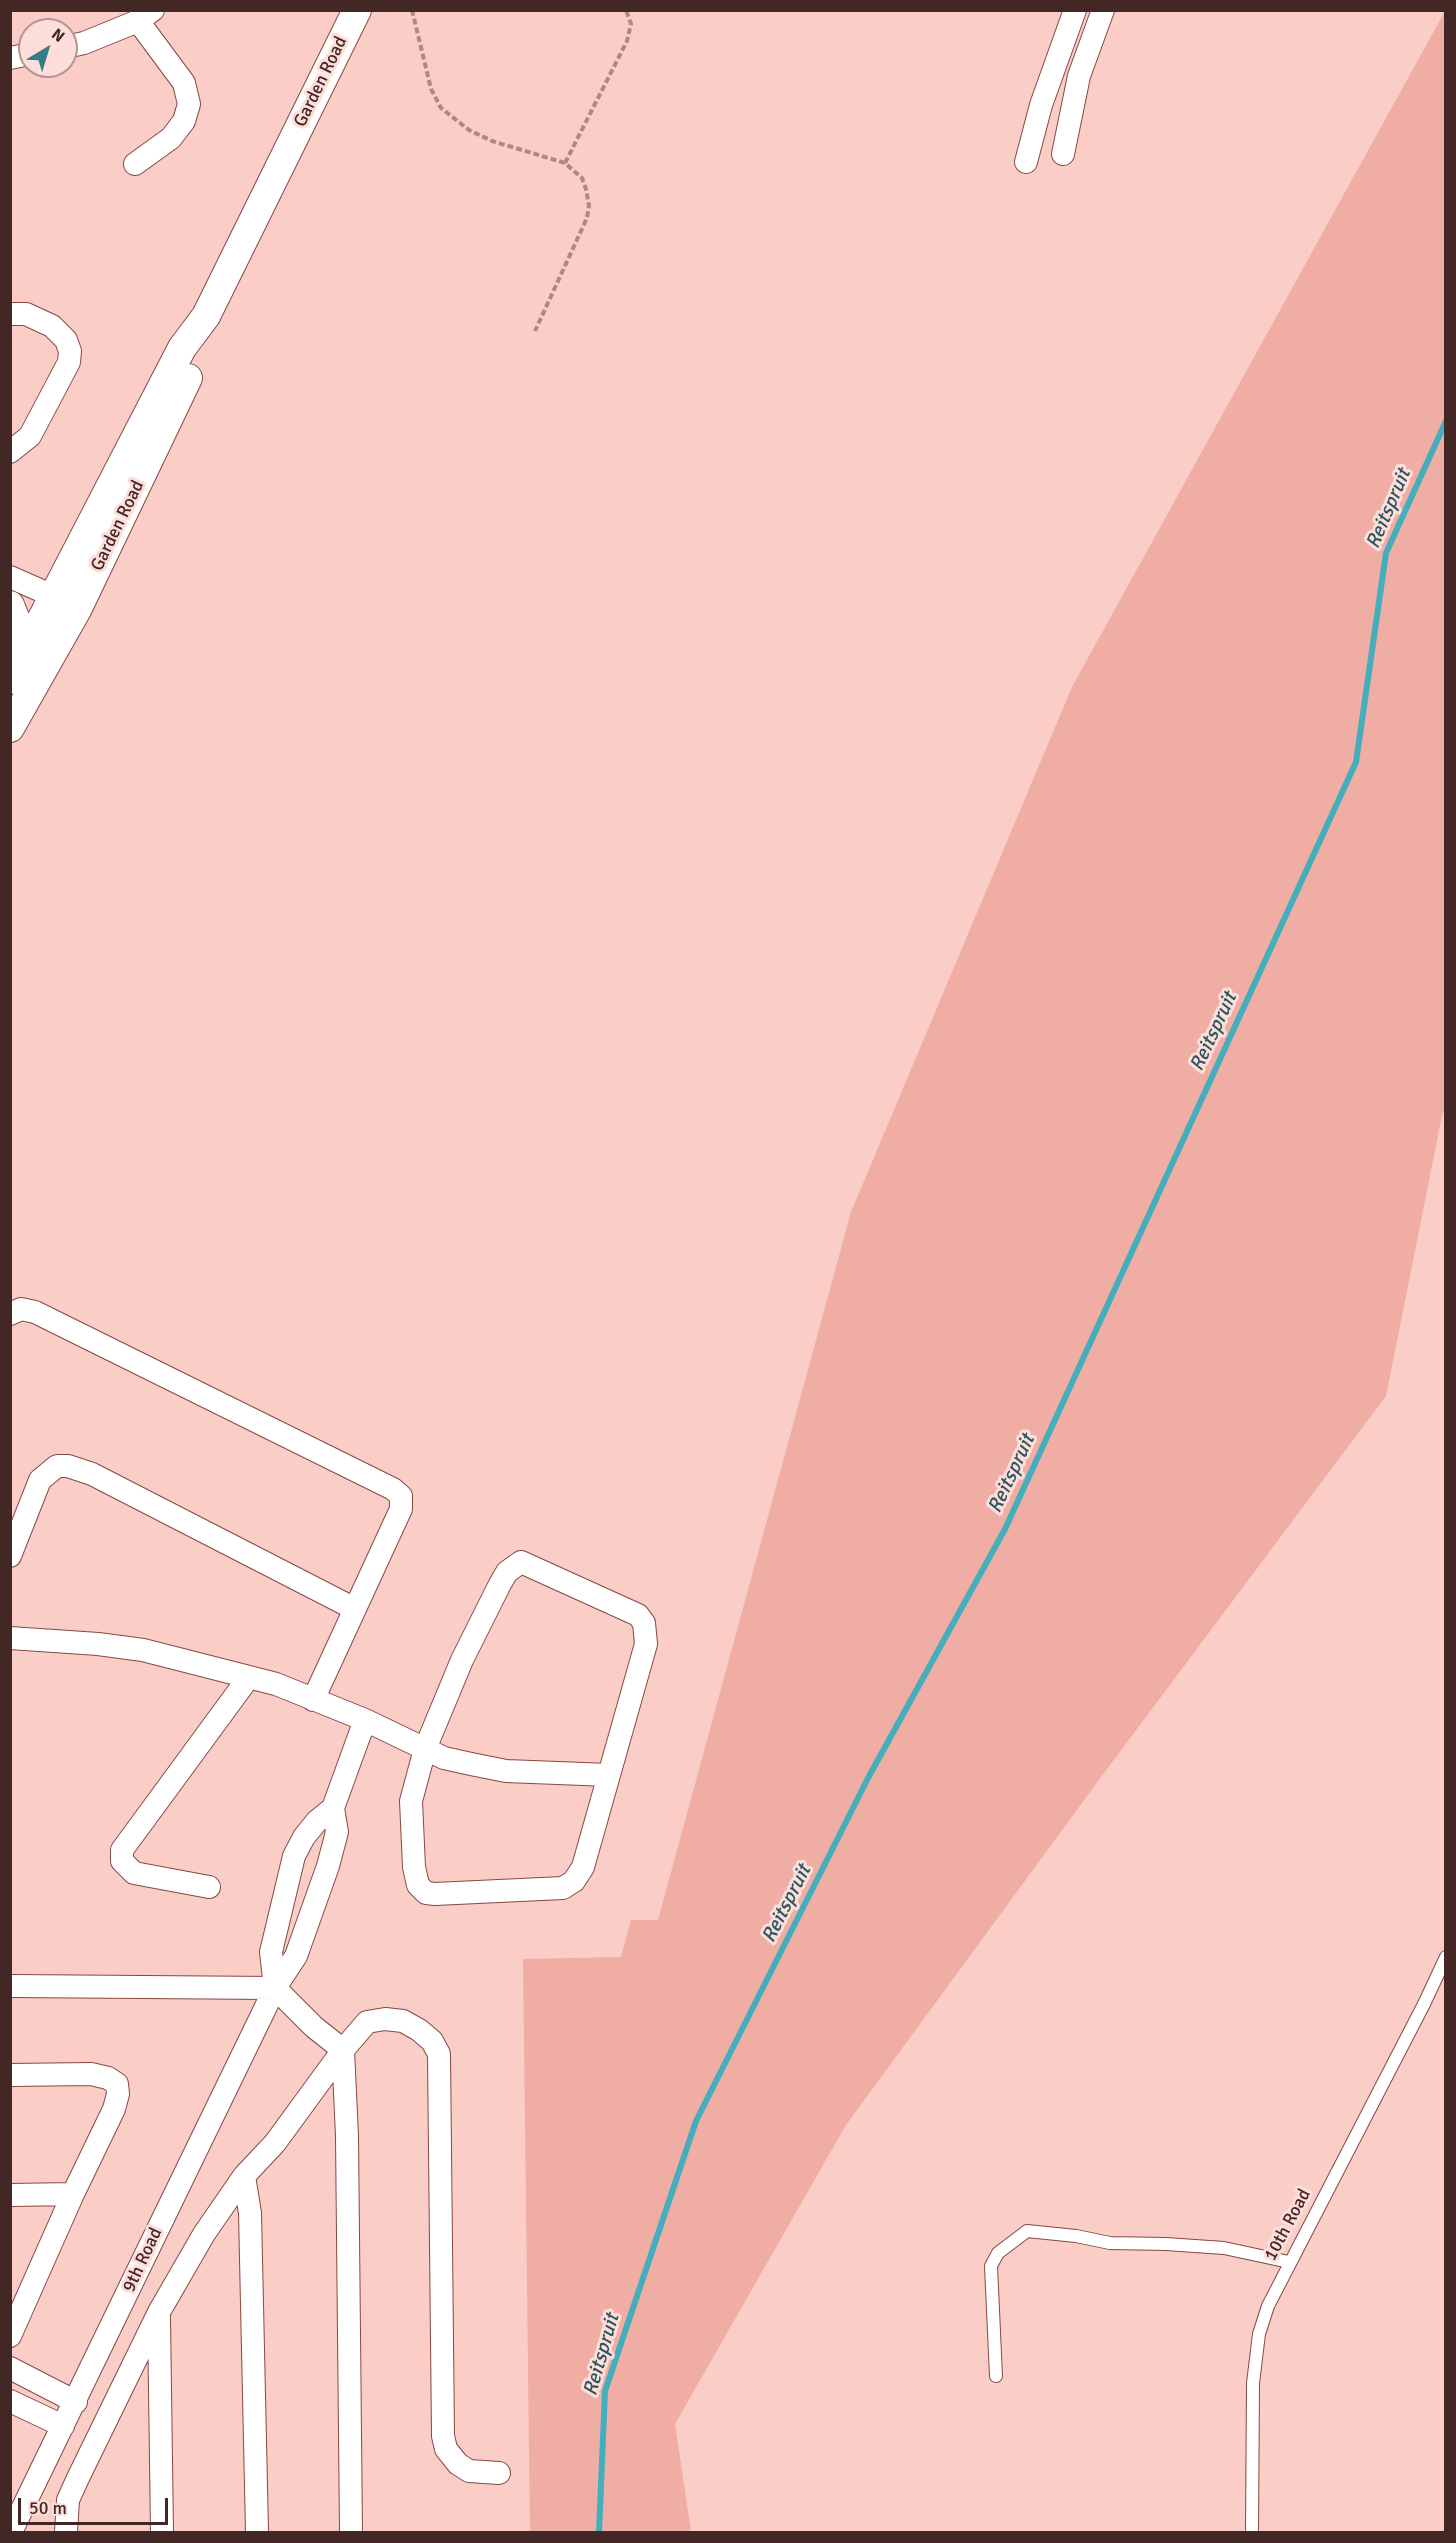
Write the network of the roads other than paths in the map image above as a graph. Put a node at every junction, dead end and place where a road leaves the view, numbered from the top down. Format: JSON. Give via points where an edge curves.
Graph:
{"nodes":[{"id":1,"x":357,"y":10,"type":"edge"},
{"id":2,"x":1075,"y":10,"type":"edge"},
{"id":3,"x":1102,"y":10,"type":"edge"},
{"id":4,"x":146,"y":16,"type":"edge"},
{"id":5,"x":78,"y":44,"type":"edge"},
{"id":6,"x":1062,"y":154,"type":"dead end"},
{"id":7,"x":1026,"y":162,"type":"dead end"},
{"id":8,"x":135,"y":164,"type":"dead end"},
{"id":9,"x":10,"y":314,"type":"edge"},
{"id":10,"x":10,"y":452,"type":"edge"},
{"id":11,"x":10,"y":577,"type":"edge"},
{"id":12,"x":10,"y":592,"type":"edge"},
{"id":13,"x":10,"y":605,"type":"edge"},
{"id":14,"x":63,"y":608,"type":"junction"},
{"id":15,"x":13,"y":675,"type":"edge"},
{"id":16,"x":10,"y":728,"type":"edge"},
{"id":17,"x":10,"y":1314,"type":"edge"},
{"id":18,"x":10,"y":1556,"type":"edge"},
{"id":19,"x":355,"y":1609,"type":"junction"},
{"id":20,"x":10,"y":1638,"type":"edge"},
{"id":21,"x":249,"y":1677,"type":"junction"},
{"id":22,"x":313,"y":1700,"type":"junction"},
{"id":23,"x":365,"y":1720,"type":"junction"},
{"id":24,"x":425,"y":1749,"type":"junction"},
{"id":25,"x":609,"y":1774,"type":"junction"},
{"id":26,"x":333,"y":1808,"type":"junction"},
{"id":27,"x":209,"y":1887,"type":"dead end"},
{"id":28,"x":1446,"y":1957,"type":"edge"},
{"id":29,"x":10,"y":1986,"type":"edge"},
{"id":30,"x":275,"y":1988,"type":"junction"},
{"id":31,"x":343,"y":2050,"type":"junction"},
{"id":32,"x":10,"y":2074,"type":"edge"},
{"id":33,"x":244,"y":2176,"type":"junction"},
{"id":34,"x":73,"y":2193,"type":"junction"},
{"id":35,"x":10,"y":2195,"type":"edge"},
{"id":36,"x":1289,"y":2262,"type":"junction"},
{"id":37,"x":159,"y":2312,"type":"junction"},
{"id":38,"x":10,"y":2336,"type":"edge"},
{"id":39,"x":10,"y":2368,"type":"edge"},
{"id":40,"x":996,"y":2376,"type":"dead end"},
{"id":41,"x":10,"y":2401,"type":"edge"},
{"id":42,"x":76,"y":2402,"type":"junction"},
{"id":43,"x":63,"y":2426,"type":"junction"},
{"id":44,"x":499,"y":2473,"type":"dead end"},
{"id":45,"x":11,"y":2532,"type":"edge"},
{"id":46,"x":66,"y":2532,"type":"edge"},
{"id":47,"x":162,"y":2532,"type":"edge"},
{"id":48,"x":257,"y":2532,"type":"edge"},
{"id":49,"x":351,"y":2532,"type":"edge"},
{"id":50,"x":1252,"y":2532,"type":"edge"}],
"edges":[{"from":1,"to":14,"type":"street","name":"Garden Road","via":[[206,316],[182,348]]},
{"from":2,"to":7,"type":"street","via":[[1041,105]]},
{"from":3,"to":6,"type":"street","via":[[1079,76]]},
{"from":4,"to":5,"type":"street"},
{"from":4,"to":8,"type":"street","via":[[184,83],[189,104],[184,121],[171,138]]},
{"from":9,"to":10,"type":"street","via":[[26,314],[52,326],[66,340],[70,351],[69,362],[30,436]]},
{"from":11,"to":14,"type":"street"},
{"from":12,"to":14,"type":"street"},
{"from":13,"to":15,"type":"street","via":[[18,637]]},
{"from":14,"to":15,"type":"street","name":"Garden Road"},
{"from":14,"to":16,"type":"street","name":"Garden Road"},
{"from":17,"to":19,"type":"street","via":[[21,1309],[35,1312],[393,1489],[401,1496],[401,1509]]},
{"from":18,"to":19,"type":"street","via":[[40,1480],[57,1466],[68,1466],[92,1474]]},
{"from":19,"to":22,"type":"street"},
{"from":20,"to":21,"type":"street","via":[[143,1650]]},
{"from":21,"to":22,"type":"street","via":[[276,1683]]},
{"from":21,"to":27,"type":"street","via":[[122,1850],[122,1862],[134,1873]]},
{"from":22,"to":23,"type":"street"},
{"from":23,"to":24,"type":"street"},
{"from":23,"to":26,"type":"street"},
{"from":24,"to":25,"type":"street","via":[[444,1758],[506,1771]]},
{"from":24,"to":25,"type":"street","via":[[411,1801],[414,1867],[418,1885],[426,1893],[563,1888],[574,1881],[583,1867]]},
{"from":24,"to":25,"type":"street","via":[[462,1660],[500,1584],[507,1572],[521,1562],[638,1615],[644,1623],[646,1644]]},
{"from":26,"to":30,"type":"street","name":"9th Road","via":[[337,1832],[328,1866],[296,1956]]},
{"from":26,"to":30,"type":"street","via":[[304,1837],[294,1856],[271,1952]]},
{"from":28,"to":36,"type":"lane","name":"10th Road"},
{"from":29,"to":30,"type":"street"},
{"from":30,"to":31,"type":"street"},
{"from":30,"to":42,"type":"street","name":"9th Road"},
{"from":31,"to":33,"type":"street","via":[[275,2143]]},
{"from":31,"to":44,"type":"street","via":[[367,2022],[385,2019],[403,2020],[419,2030],[440,2054],[442,2436],[458,2464],[469,2471]]},
{"from":31,"to":49,"type":"street"},
{"from":32,"to":34,"type":"street","via":[[91,2074],[117,2084],[114,2109]]},
{"from":33,"to":37,"type":"street","via":[[204,2234]]},
{"from":33,"to":48,"type":"street","via":[[250,2213]]},
{"from":34,"to":35,"type":"street"},
{"from":34,"to":38,"type":"street"},
{"from":36,"to":40,"type":"lane","via":[[1224,2248],[1110,2243],[1027,2231],[998,2253],[991,2266]]},
{"from":36,"to":50,"type":"lane","name":"10th Road","via":[[1259,2334],[1253,2383]]},
{"from":37,"to":46,"type":"street","via":[[68,2500]]},
{"from":37,"to":47,"type":"street"},
{"from":39,"to":42,"type":"street"},
{"from":41,"to":43,"type":"street"},
{"from":42,"to":43,"type":"street","name":"9th Road"},
{"from":43,"to":45,"type":"street","name":"9th Road"}]}
